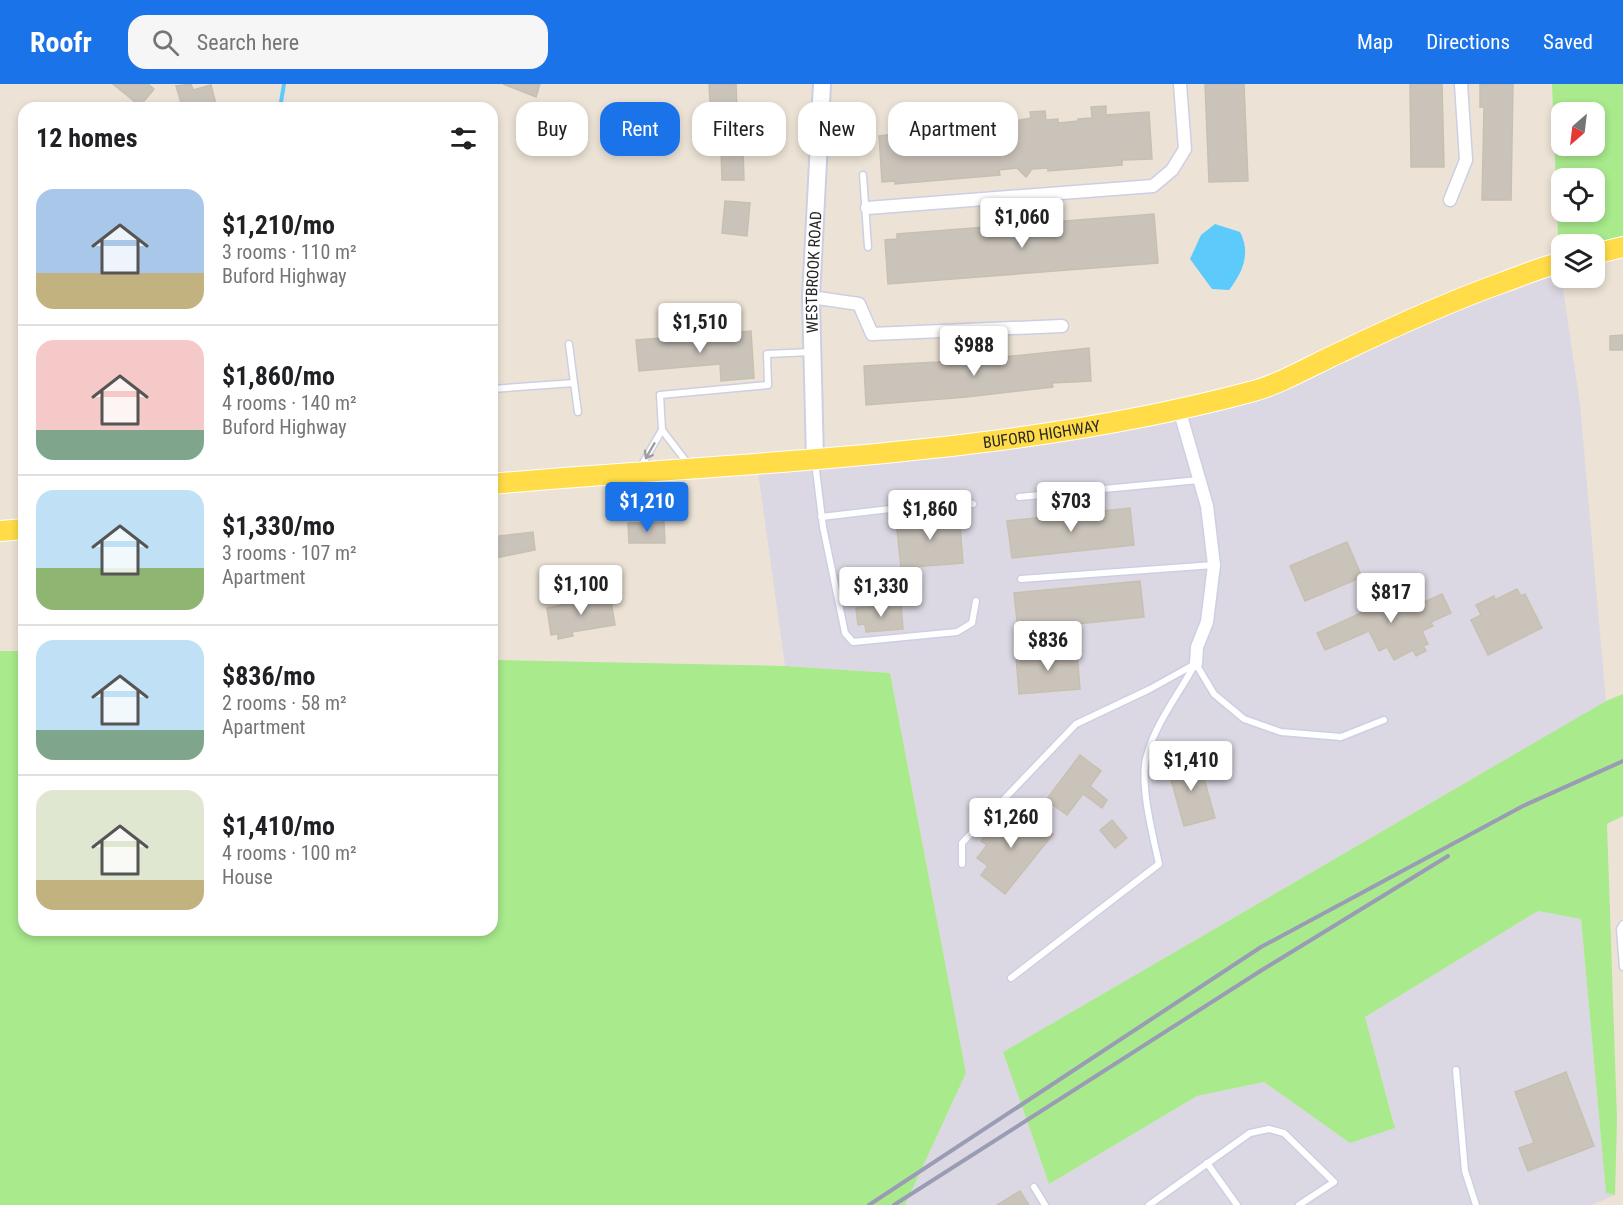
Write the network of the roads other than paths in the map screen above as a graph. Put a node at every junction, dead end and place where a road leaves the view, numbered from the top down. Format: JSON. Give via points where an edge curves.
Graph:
{"nodes":[{"id":1,"x":822,"y":84,"type":"edge"},
{"id":2,"x":1180,"y":84,"type":"edge"},
{"id":3,"x":1461,"y":84,"type":"edge"},
{"id":4,"x":863,"y":175,"type":"dead end"},
{"id":5,"x":1450,"y":200,"type":"dead end"},
{"id":6,"x":867,"y":208,"type":"junction"},
{"id":7,"x":868,"y":247,"type":"dead end"},
{"id":8,"x":1623,"y":247,"type":"edge"},
{"id":9,"x":1605,"y":251,"type":"edge"},
{"id":10,"x":1551,"y":266,"type":"edge"},
{"id":11,"x":811,"y":297,"type":"junction"},
{"id":12,"x":1062,"y":326,"type":"dead end"},
{"id":13,"x":569,"y":344,"type":"dead end"},
{"id":14,"x":811,"y":352,"type":"junction"},
{"id":15,"x":574,"y":383,"type":"junction"},
{"id":16,"x":498,"y":389,"type":"edge"},
{"id":17,"x":1179,"y":409,"type":"junction"},
{"id":18,"x":578,"y":412,"type":"dead end"},
{"id":19,"x":662,"y":430,"type":"junction"},
{"id":20,"x":815,"y":460,"type":"junction"},
{"id":21,"x":691,"y":468,"type":"junction"},
{"id":22,"x":638,"y":471,"type":"junction"},
{"id":23,"x":1200,"y":480,"type":"junction"},
{"id":24,"x":498,"y":483,"type":"edge"},
{"id":25,"x":1020,"y":497,"type":"dead end"},
{"id":26,"x":973,"y":504,"type":"dead end"},
{"id":27,"x":821,"y":517,"type":"junction"},
{"id":28,"x":18,"y":530,"type":"edge"},
{"id":29,"x":0,"y":531,"type":"edge"},
{"id":30,"x":1214,"y":565,"type":"junction"},
{"id":31,"x":1021,"y":579,"type":"dead end"},
{"id":32,"x":976,"y":601,"type":"dead end"},
{"id":33,"x":1196,"y":663,"type":"junction"},
{"id":34,"x":1383,"y":720,"type":"dead end"},
{"id":35,"x":962,"y":864,"type":"dead end"},
{"id":36,"x":1623,"y":924,"type":"edge"},
{"id":37,"x":1623,"y":967,"type":"edge"},
{"id":38,"x":1011,"y":978,"type":"dead end"},
{"id":39,"x":1456,"y":1070,"type":"dead end"},
{"id":40,"x":1207,"y":1163,"type":"junction"},
{"id":41,"x":1034,"y":1187,"type":"dead end"},
{"id":42,"x":1045,"y":1205,"type":"edge"},
{"id":43,"x":1149,"y":1205,"type":"edge"},
{"id":44,"x":1238,"y":1205,"type":"edge"},
{"id":45,"x":1299,"y":1205,"type":"edge"},
{"id":46,"x":1476,"y":1205,"type":"edge"}],
"edges":[{"from":1,"to":11,"type":"street","name":"WESTBROOK ROAD"},
{"from":2,"to":6,"type":"street","via":[[1185,149],[1172,170],[1153,186]]},
{"from":3,"to":5,"type":"street","via":[[1466,160]]},
{"from":4,"to":6,"type":"lane"},
{"from":6,"to":7,"type":"lane"},
{"from":8,"to":9,"type":"main road"},
{"from":10,"to":17,"type":"main road","name":"BUFORD HIGHWAY","via":[[1440,305],[1254,391]]},
{"from":11,"to":12,"type":"street","via":[[860,304],[872,334]]},
{"from":11,"to":14,"type":"street","name":"WESTBROOK ROAD"},
{"from":13,"to":15,"type":"lane"},
{"from":14,"to":19,"type":"lane","via":[[767,354],[768,385],[660,395]]},
{"from":14,"to":20,"type":"street","name":"WESTBROOK ROAD"},
{"from":15,"to":16,"type":"lane"},
{"from":15,"to":18,"type":"lane"},
{"from":17,"to":20,"type":"main road","name":"BUFORD HIGHWAY","via":[[991,441]]},
{"from":17,"to":23,"type":"street"},
{"from":19,"to":21,"type":"lane"},
{"from":19,"to":22,"type":"lane","one_way":true},
{"from":20,"to":21,"type":"main road","name":"BUFORD HIGHWAY"},
{"from":20,"to":27,"type":"lane"},
{"from":21,"to":22,"type":"main road","name":"BUFORD HIGHWAY"},
{"from":22,"to":24,"type":"main road","name":"BUFORD HIGHWAY"},
{"from":23,"to":25,"type":"lane"},
{"from":23,"to":30,"type":"street"},
{"from":26,"to":27,"type":"lane","via":[[959,501]]},
{"from":27,"to":32,"type":"lane","via":[[845,633],[853,642],[957,632],[972,622]]},
{"from":28,"to":29,"type":"main road"},
{"from":30,"to":31,"type":"lane"},
{"from":30,"to":33,"type":"street","via":[[1207,622],[1197,647]]},
{"from":33,"to":34,"type":"lane","via":[[1214,694],[1244,719],[1281,732],[1341,737]]},
{"from":33,"to":35,"type":"lane","via":[[1076,724],[962,843]]},
{"from":33,"to":38,"type":"lane","via":[[1155,735],[1146,760],[1148,811],[1159,864]]},
{"from":36,"to":37,"type":"lane"},
{"from":39,"to":46,"type":"lane","via":[[1465,1171]]},
{"from":40,"to":43,"type":"lane"},
{"from":40,"to":44,"type":"lane"},
{"from":40,"to":45,"type":"lane","via":[[1250,1132],[1269,1129],[1284,1133],[1334,1182]]},
{"from":41,"to":42,"type":"lane"}]}
